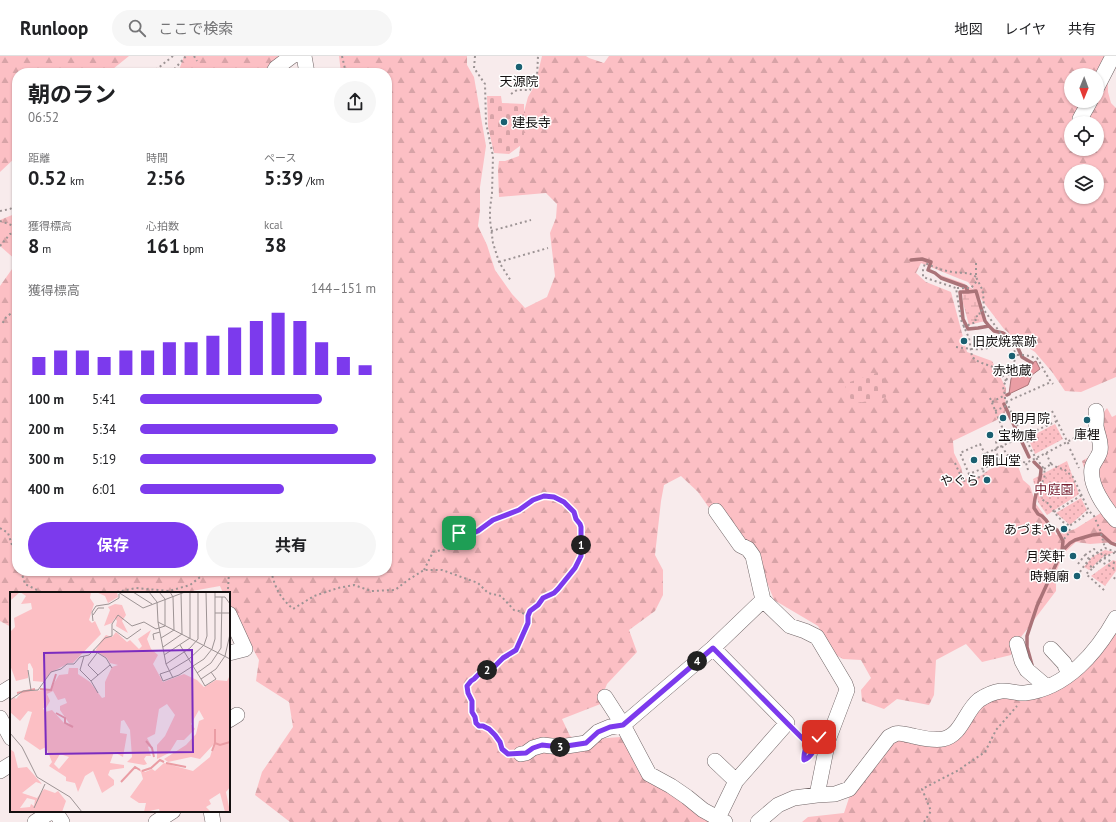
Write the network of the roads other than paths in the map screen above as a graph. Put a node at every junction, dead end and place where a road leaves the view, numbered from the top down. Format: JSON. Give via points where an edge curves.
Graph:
{"nodes":[{"id":1,"x":292,"y":56,"type":"edge"},
{"id":2,"x":304,"y":56,"type":"edge"},
{"id":3,"x":1113,"y":56,"type":"edge"},
{"id":4,"x":276,"y":68,"type":"edge"},
{"id":5,"x":306,"y":68,"type":"edge"},
{"id":6,"x":1104,"y":73,"type":"edge"},
{"id":7,"x":1096,"y":411,"type":"dead end"},
{"id":8,"x":716,"y":511,"type":"dead end"},
{"id":9,"x":1116,"y":520,"type":"edge"},
{"id":10,"x":763,"y":600,"type":"junction"},
{"id":11,"x":230,"y":616,"type":"edge"},
{"id":12,"x":1116,"y":618,"type":"edge"},
{"id":13,"x":1017,"y":644,"type":"dead end"},
{"id":14,"x":713,"y":648,"type":"junction"},
{"id":15,"x":1051,"y":649,"type":"dead end"},
{"id":16,"x":230,"y":653,"type":"edge"},
{"id":17,"x":1069,"y":674,"type":"junction"},
{"id":18,"x":1047,"y":687,"type":"junction"},
{"id":19,"x":10,"y":688,"type":"edge"},
{"id":20,"x":0,"y":694,"type":"edge"},
{"id":21,"x":605,"y":697,"type":"dead end"},
{"id":22,"x":0,"y":718,"type":"edge"},
{"id":23,"x":623,"y":725,"type":"junction"},
{"id":24,"x":10,"y":736,"type":"edge"},
{"id":25,"x":521,"y":754,"type":"road end"},
{"id":26,"x":715,"y":761,"type":"dead end"},
{"id":27,"x":10,"y":765,"type":"edge"},
{"id":28,"x":0,"y":771,"type":"edge"},
{"id":29,"x":736,"y":781,"type":"junction"},
{"id":30,"x":818,"y":795,"type":"junction"},
{"id":31,"x":52,"y":812,"type":"edge"},
{"id":32,"x":55,"y":812,"type":"edge"},
{"id":33,"x":171,"y":812,"type":"edge"},
{"id":34,"x":211,"y":812,"type":"edge"},
{"id":35,"x":722,"y":820,"type":"edge"},
{"id":36,"x":35,"y":822,"type":"edge"},
{"id":37,"x":62,"y":822,"type":"edge"},
{"id":38,"x":156,"y":822,"type":"edge"},
{"id":39,"x":213,"y":822,"type":"edge"},
{"id":40,"x":758,"y":822,"type":"edge"}],
"edges":[{"from":1,"to":4,"type":"street"},
{"from":2,"to":5,"type":"street"},
{"from":3,"to":6,"type":"street"},
{"from":7,"to":9,"type":"street","via":[[1100,451],[1092,465],[1092,471],[1095,486]]},
{"from":8,"to":10,"type":"street","via":[[740,545],[748,549],[753,556]]},
{"from":10,"to":14,"type":"street"},
{"from":10,"to":30,"type":"street","via":[[790,626],[817,637],[847,690],[828,740]]},
{"from":11,"to":16,"type":"street","via":[[245,649]]},
{"from":12,"to":17,"type":"street","via":[[1103,641]]},
{"from":13,"to":18,"type":"street","via":[[1027,670]]},
{"from":14,"to":23,"type":"street"},
{"from":14,"to":29,"type":"street","via":[[787,723]]},
{"from":15,"to":17,"type":"street","via":[[1064,663]]},
{"from":17,"to":18,"type":"street"},
{"from":18,"to":30,"type":"street","via":[[1019,694],[1002,690],[988,695],[972,706],[959,728],[953,735],[944,739],[903,734],[889,737],[849,789],[835,794]]},
{"from":19,"to":20,"type":"street"},
{"from":21,"to":23,"type":"street"},
{"from":22,"to":24,"type":"street"},
{"from":23,"to":25,"type":"street","via":[[598,732],[586,743],[560,747],[542,745]]},
{"from":23,"to":35,"type":"street","via":[[649,774]]},
{"from":26,"to":29,"type":"street"},
{"from":27,"to":28,"type":"street"},
{"from":29,"to":35,"type":"street"},
{"from":30,"to":40,"type":"street","via":[[794,798],[778,804]]},
{"from":31,"to":36,"type":"street"},
{"from":32,"to":37,"type":"street"},
{"from":33,"to":38,"type":"street"},
{"from":34,"to":39,"type":"street"}]}
